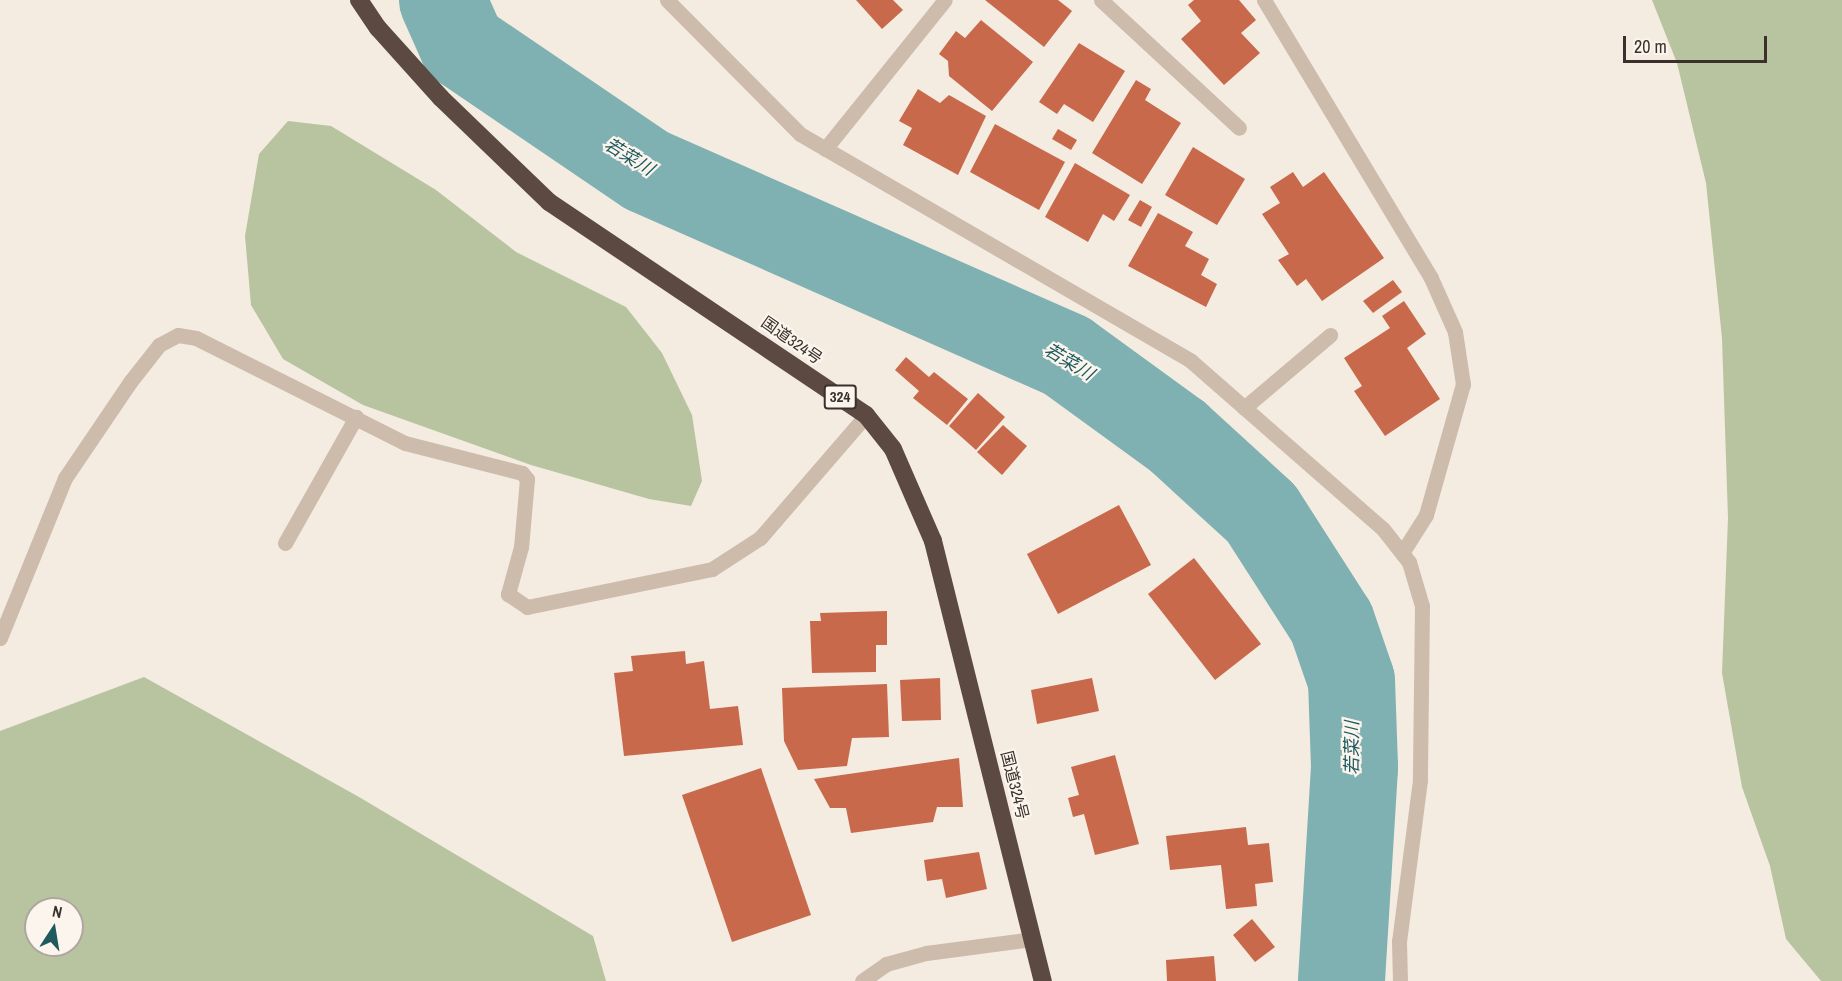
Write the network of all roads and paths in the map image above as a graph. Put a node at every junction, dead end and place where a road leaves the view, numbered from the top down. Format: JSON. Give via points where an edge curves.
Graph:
{"nodes":[{"id":1,"x":359,"y":0,"type":"edge"},
{"id":2,"x":668,"y":0,"type":"edge"},
{"id":3,"x":945,"y":0,"type":"edge"},
{"id":4,"x":1101,"y":0,"type":"edge"},
{"id":5,"x":1263,"y":0,"type":"edge"},
{"id":6,"x":1239,"y":128,"type":"dead end"},
{"id":7,"x":825,"y":148,"type":"junction"},
{"id":8,"x":1330,"y":335,"type":"dead end"},
{"id":9,"x":1244,"y":408,"type":"junction"},
{"id":10,"x":866,"y":415,"type":"junction"},
{"id":11,"x":356,"y":417,"type":"junction"},
{"id":12,"x":285,"y":543,"type":"dead end"},
{"id":13,"x":1402,"y":553,"type":"junction"},
{"id":14,"x":0,"y":638,"type":"edge"},
{"id":15,"x":1033,"y":939,"type":"junction"},
{"id":16,"x":862,"y":981,"type":"edge"},
{"id":17,"x":1043,"y":981,"type":"edge"},
{"id":18,"x":1400,"y":981,"type":"edge"}],
"edges":[{"from":1,"to":10,"type":"highway","name":"国道324号","number":"324","via":[[378,28],[441,98],[549,202]]},
{"from":2,"to":7,"type":"street","via":[[800,134]]},
{"from":3,"to":7,"type":"street"},
{"from":4,"to":6,"type":"street"},
{"from":5,"to":13,"type":"street","via":[[1431,278],[1455,332],[1463,384],[1426,515]]},
{"from":7,"to":9,"type":"street","via":[[1191,361]]},
{"from":8,"to":9,"type":"street"},
{"from":9,"to":13,"type":"street","via":[[1383,530]]},
{"from":10,"to":11,"type":"street","via":[[833,458],[760,538],[712,569],[527,607],[508,594],[521,547],[527,479],[522,472],[405,443]]},
{"from":10,"to":15,"type":"highway","name":"国道324号","number":"324","via":[[893,449],[933,541]]},
{"from":11,"to":12,"type":"street"},
{"from":11,"to":14,"type":"street","via":[[196,338],[178,335],[169,339],[130,382],[65,478]]},
{"from":13,"to":18,"type":"street","via":[[1409,562],[1422,606],[1423,647],[1420,780],[1399,941]]},
{"from":15,"to":16,"type":"street","via":[[926,953],[886,964]]},
{"from":15,"to":17,"type":"highway","name":"国道324号","number":"324"}]}
